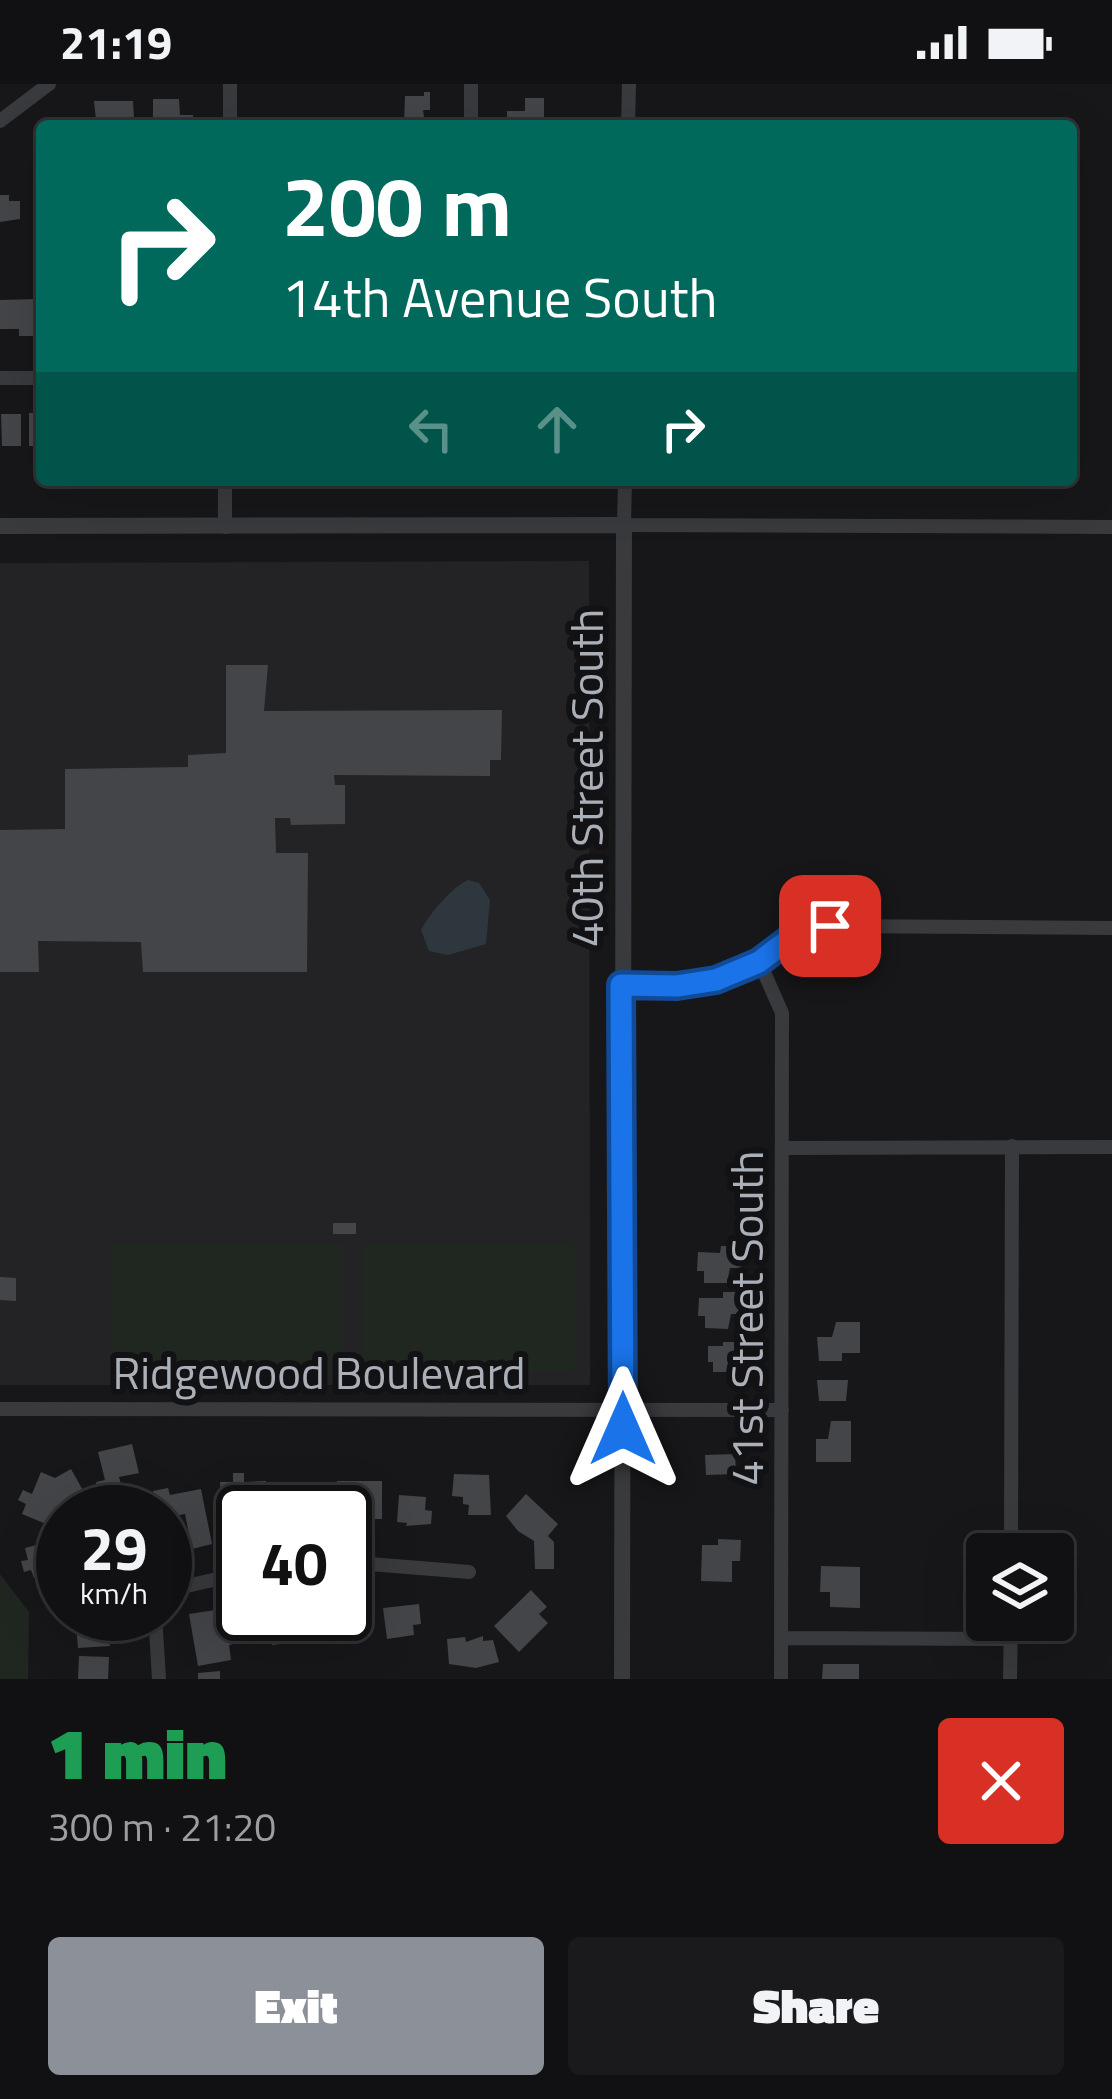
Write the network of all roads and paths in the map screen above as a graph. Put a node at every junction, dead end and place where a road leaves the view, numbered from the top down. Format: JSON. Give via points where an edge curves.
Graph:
{"nodes":[{"id":1,"x":49,"y":84,"type":"edge"},
{"id":2,"x":230,"y":84,"type":"edge"},
{"id":3,"x":471,"y":84,"type":"edge"},
{"id":4,"x":629,"y":84,"type":"edge"},
{"id":5,"x":230,"y":120,"type":"edge"},
{"id":6,"x":471,"y":120,"type":"edge"},
{"id":7,"x":628,"y":120,"type":"edge"},
{"id":8,"x":0,"y":121,"type":"edge"},
{"id":9,"x":36,"y":377,"type":"edge"},
{"id":10,"x":0,"y":378,"type":"edge"},
{"id":11,"x":225,"y":486,"type":"edge"},
{"id":12,"x":625,"y":486,"type":"edge"},
{"id":13,"x":625,"y":525,"type":"junction"},
{"id":14,"x":0,"y":526,"type":"edge"},
{"id":15,"x":1112,"y":526,"type":"edge"},
{"id":16,"x":225,"y":527,"type":"junction"},
{"id":17,"x":1112,"y":928,"type":"edge"},
{"id":18,"x":759,"y":962,"type":"junction"},
{"id":19,"x":621,"y":985,"type":"junction"},
{"id":20,"x":1012,"y":1146,"type":"junction"},
{"id":21,"x":1112,"y":1147,"type":"edge"},
{"id":22,"x":782,"y":1148,"type":"junction"},
{"id":23,"x":623,"y":1408,"type":"junction"},
{"id":24,"x":0,"y":1409,"type":"edge"},
{"id":25,"x":782,"y":1410,"type":"junction"},
{"id":26,"x":1011,"y":1533,"type":"edge"},
{"id":27,"x":372,"y":1564,"type":"edge"},
{"id":28,"x":469,"y":1572,"type":"dead end"},
{"id":29,"x":782,"y":1638,"type":"junction"},
{"id":30,"x":966,"y":1639,"type":"edge"},
{"id":31,"x":157,"y":1641,"type":"edge"},
{"id":32,"x":1010,"y":1641,"type":"edge"},
{"id":33,"x":159,"y":1679,"type":"edge"},
{"id":34,"x":622,"y":1679,"type":"edge"},
{"id":35,"x":782,"y":1679,"type":"edge"},
{"id":36,"x":1010,"y":1679,"type":"edge"}],
"edges":[{"from":1,"to":8,"type":"street"},
{"from":2,"to":5,"type":"street"},
{"from":3,"to":6,"type":"street"},
{"from":4,"to":7,"type":"street"},
{"from":9,"to":10,"type":"street"},
{"from":11,"to":16,"type":"street"},
{"from":12,"to":13,"type":"street"},
{"from":13,"to":15,"type":"street"},
{"from":13,"to":16,"type":"street"},
{"from":13,"to":19,"type":"street","name":"40th Street South"},
{"from":14,"to":16,"type":"street"},
{"from":17,"to":18,"type":"street","via":[[830,926],[796,934]]},
{"from":18,"to":19,"type":"street","via":[[716,980]]},
{"from":18,"to":22,"type":"street","name":"41st Street South","via":[[782,1013]]},
{"from":19,"to":23,"type":"street","name":"40th Street South"},
{"from":20,"to":21,"type":"street"},
{"from":20,"to":22,"type":"street"},
{"from":20,"to":26,"type":"street"},
{"from":22,"to":25,"type":"street","name":"41st Street South"},
{"from":23,"to":24,"type":"street","name":"Ridgewood Boulevard"},
{"from":23,"to":25,"type":"street","name":"Ridgewood Boulevard"},
{"from":23,"to":34,"type":"street","name":"40th Street South"},
{"from":25,"to":29,"type":"street","name":"41st Street South"},
{"from":27,"to":28,"type":"street"},
{"from":29,"to":30,"type":"street"},
{"from":29,"to":35,"type":"street","name":"41st Street South"},
{"from":31,"to":33,"type":"street"},
{"from":32,"to":36,"type":"street"}]}
